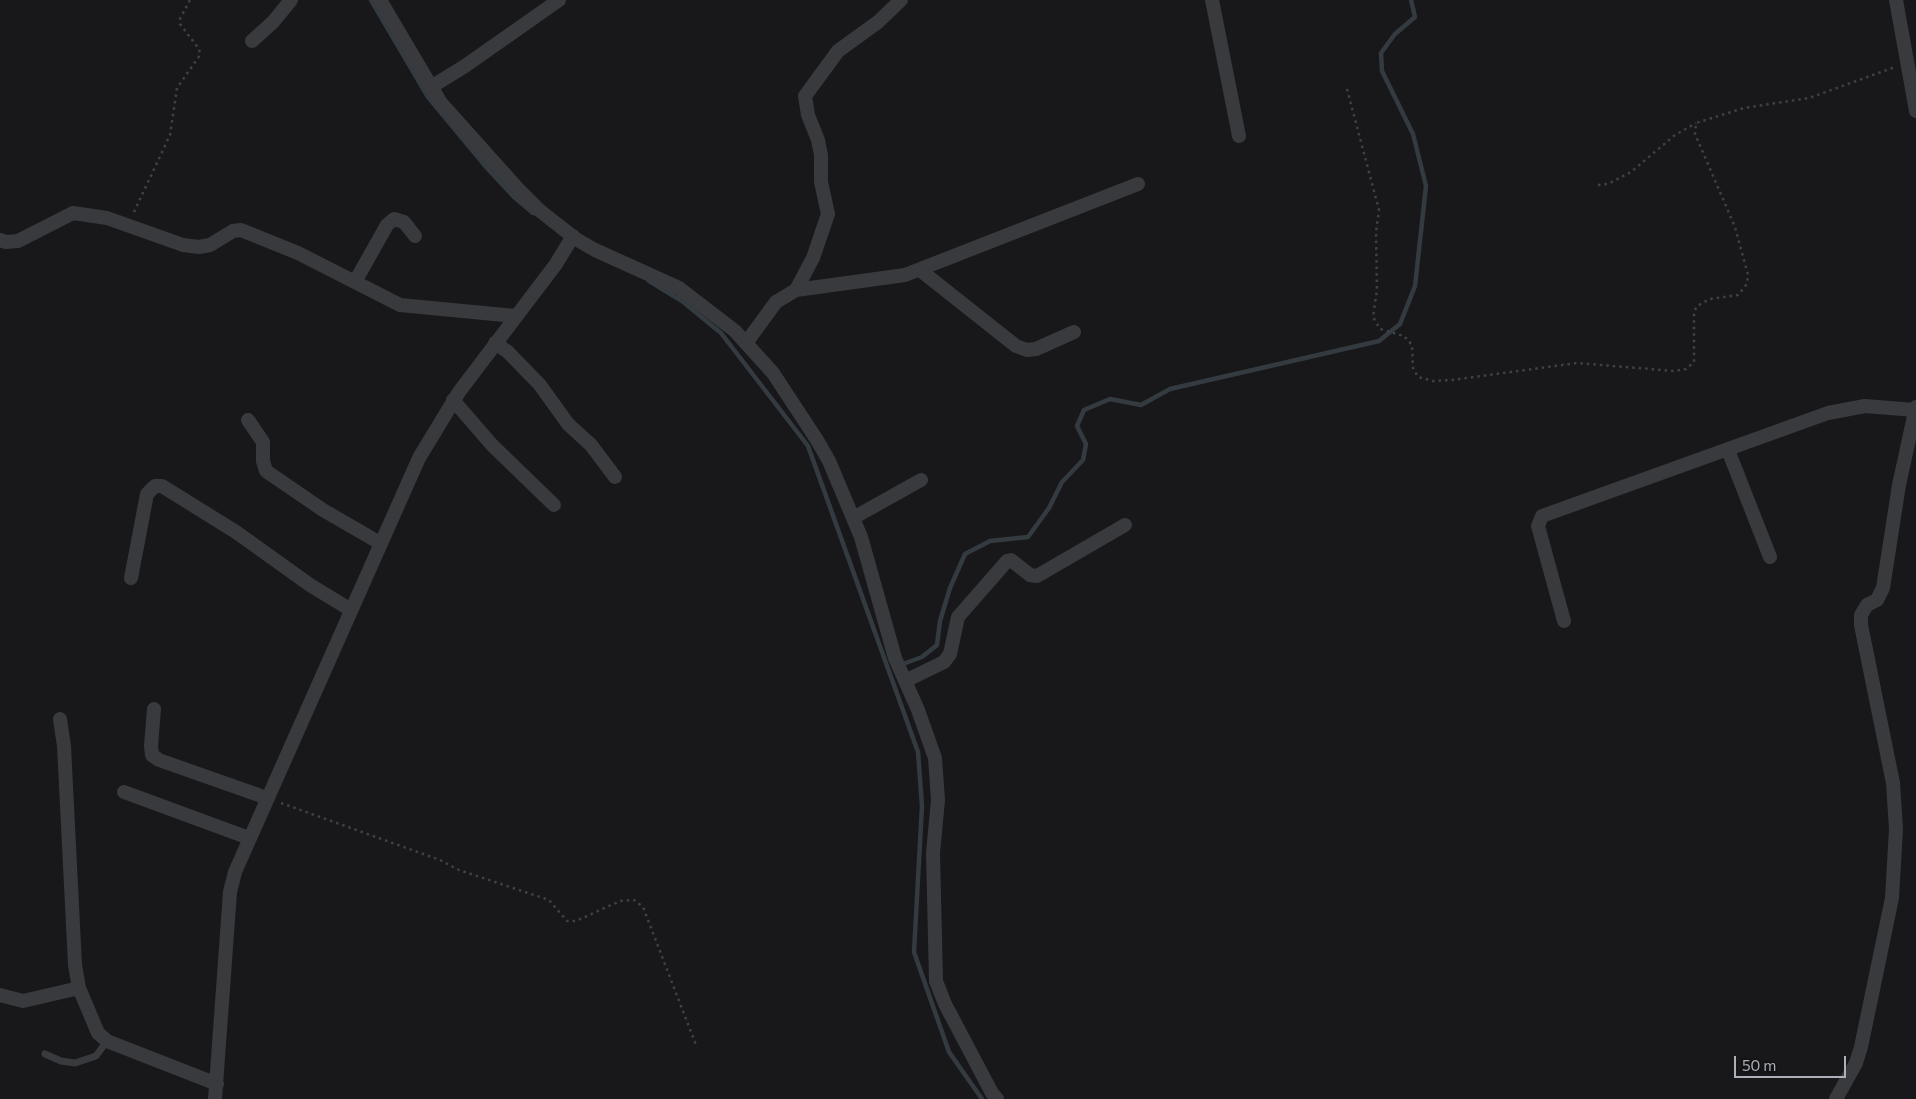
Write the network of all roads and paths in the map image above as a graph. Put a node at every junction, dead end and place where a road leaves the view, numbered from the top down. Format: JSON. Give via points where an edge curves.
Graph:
{"nodes":[{"id":1,"x":190,"y":0,"type":"edge"},
{"id":2,"x":291,"y":0,"type":"edge"},
{"id":3,"x":380,"y":0,"type":"edge"},
{"id":4,"x":559,"y":0,"type":"edge"},
{"id":5,"x":901,"y":0,"type":"edge"},
{"id":6,"x":1212,"y":0,"type":"edge"},
{"id":7,"x":1896,"y":0,"type":"edge"},
{"id":8,"x":252,"y":41,"type":"dead end"},
{"id":9,"x":1908,"y":62,"type":"junction"},
{"id":10,"x":431,"y":86,"type":"junction"},
{"id":11,"x":1347,"y":89,"type":"dead end"},
{"id":12,"x":1916,"y":111,"type":"edge"},
{"id":13,"x":1696,"y":123,"type":"junction"},
{"id":14,"x":1239,"y":136,"type":"dead end"},
{"id":15,"x":1138,"y":184,"type":"dead end"},
{"id":16,"x":1598,"y":185,"type":"dead end"},
{"id":17,"x":128,"y":225,"type":"junction"},
{"id":18,"x":414,"y":236,"type":"dead end"},
{"id":19,"x":0,"y":240,"type":"edge"},
{"id":20,"x":568,"y":245,"type":"junction"},
{"id":21,"x":920,"y":270,"type":"junction"},
{"id":22,"x":356,"y":280,"type":"junction"},
{"id":23,"x":796,"y":290,"type":"junction"},
{"id":24,"x":516,"y":316,"type":"junction"},
{"id":25,"x":1074,"y":332,"type":"dead end"},
{"id":26,"x":495,"y":343,"type":"junction"},
{"id":27,"x":746,"y":343,"type":"junction"},
{"id":28,"x":453,"y":400,"type":"junction"},
{"id":29,"x":1916,"y":409,"type":"edge"},
{"id":30,"x":248,"y":420,"type":"dead end"},
{"id":31,"x":1728,"y":450,"type":"junction"},
{"id":32,"x":616,"y":477,"type":"dead end"},
{"id":33,"x":921,"y":480,"type":"dead end"},
{"id":34,"x":554,"y":505,"type":"dead end"},
{"id":35,"x":853,"y":518,"type":"junction"},
{"id":36,"x":1126,"y":525,"type":"dead end"},
{"id":37,"x":380,"y":543,"type":"junction"},
{"id":38,"x":1770,"y":557,"type":"dead end"},
{"id":39,"x":131,"y":578,"type":"dead end"},
{"id":40,"x":351,"y":610,"type":"junction"},
{"id":41,"x":1564,"y":622,"type":"dead end"},
{"id":42,"x":905,"y":681,"type":"junction"},
{"id":43,"x":154,"y":709,"type":"dead end"},
{"id":44,"x":60,"y":719,"type":"dead end"},
{"id":45,"x":124,"y":792,"type":"dead end"},
{"id":46,"x":267,"y":798,"type":"junction"},
{"id":47,"x":249,"y":838,"type":"junction"},
{"id":48,"x":79,"y":988,"type":"junction"},
{"id":49,"x":0,"y":995,"type":"edge"},
{"id":50,"x":107,"y":1041,"type":"junction"},
{"id":51,"x":696,"y":1045,"type":"dead end"},
{"id":52,"x":44,"y":1054,"type":"dead end"},
{"id":53,"x":216,"y":1084,"type":"junction"},
{"id":54,"x":215,"y":1099,"type":"edge"},
{"id":55,"x":997,"y":1099,"type":"edge"},
{"id":56,"x":1836,"y":1099,"type":"edge"}],
"edges":[{"from":1,"to":17,"type":"path","via":[[180,24],[200,55],[177,88],[170,135]]},
{"from":2,"to":8,"type":"street"},
{"from":3,"to":10,"type":"street"},
{"from":4,"to":10,"type":"street"},
{"from":5,"to":23,"type":"street","via":[[878,22],[838,51],[805,96],[821,155],[821,182],[828,214],[813,258]]},
{"from":6,"to":14,"type":"street"},
{"from":7,"to":9,"type":"street"},
{"from":9,"to":12,"type":"street"},
{"from":9,"to":13,"type":"path","via":[[1810,98],[1744,108]]},
{"from":10,"to":20,"type":"street","via":[[448,111]]},
{"from":11,"to":13,"type":"path","via":[[1379,210],[1374,322],[1380,329],[1404,336],[1413,350],[1414,374],[1433,380],[1577,363],[1674,371],[1690,367],[1694,362],[1694,312],[1698,306],[1710,300],[1738,296],[1748,284],[1735,226],[1694,134]]},
{"from":13,"to":16,"type":"path","via":[[1675,135],[1631,172],[1608,184]]},
{"from":15,"to":21,"type":"street"},
{"from":17,"to":19,"type":"street","via":[[73,213],[18,240]]},
{"from":17,"to":22,"type":"street","via":[[184,245],[199,247],[210,245],[233,231],[246,230]]},
{"from":18,"to":22,"type":"street","via":[[404,222],[394,219],[387,225]]},
{"from":20,"to":24,"type":"street"},
{"from":20,"to":27,"type":"street","via":[[595,250],[687,293]]},
{"from":21,"to":23,"type":"street","via":[[905,275]]},
{"from":21,"to":25,"type":"street","via":[[1016,346],[1036,349]]},
{"from":22,"to":24,"type":"street","via":[[407,306]]},
{"from":23,"to":27,"type":"street","via":[[776,302]]},
{"from":24,"to":26,"type":"street"},
{"from":26,"to":28,"type":"street"},
{"from":26,"to":32,"type":"street","via":[[540,385],[568,424],[591,445]]},
{"from":27,"to":35,"type":"street","via":[[784,388],[817,440]]},
{"from":28,"to":34,"type":"street","via":[[492,445]]},
{"from":28,"to":37,"type":"street","via":[[409,477]]},
{"from":29,"to":31,"type":"street","via":[[1851,407]]},
{"from":29,"to":56,"type":"street","via":[[1883,588],[1861,615],[1893,783],[1896,829],[1892,898],[1861,1047]]},
{"from":30,"to":37,"type":"street","via":[[263,442],[266,470],[323,510]]},
{"from":31,"to":38,"type":"street"},
{"from":31,"to":41,"type":"street","via":[[1542,516],[1538,526]]},
{"from":33,"to":35,"type":"street"},
{"from":35,"to":42,"type":"street","via":[[895,658]]},
{"from":36,"to":42,"type":"street","via":[[1037,576],[1030,575],[1011,560],[1007,561],[958,618],[950,654],[944,662]]},
{"from":37,"to":40,"type":"street"},
{"from":39,"to":40,"type":"street","via":[[147,494],[155,486],[162,486]]},
{"from":40,"to":46,"type":"street"},
{"from":42,"to":55,"type":"street","via":[[932,748],[936,768],[938,800],[933,853],[936,981],[945,1004]]},
{"from":43,"to":46,"type":"street","via":[[150,746],[152,754],[159,760]]},
{"from":44,"to":48,"type":"street"},
{"from":45,"to":47,"type":"street"},
{"from":46,"to":47,"type":"street"},
{"from":46,"to":51,"type":"path","via":[[549,900],[567,921],[576,921],[620,902],[634,900],[644,907]]},
{"from":47,"to":53,"type":"street","via":[[230,892]]},
{"from":48,"to":49,"type":"street","via":[[23,1002]]},
{"from":48,"to":50,"type":"street","via":[[98,1032]]},
{"from":50,"to":52,"type":"lane","via":[[96,1056],[75,1063]]},
{"from":50,"to":53,"type":"street"},
{"from":53,"to":54,"type":"street"}]}
